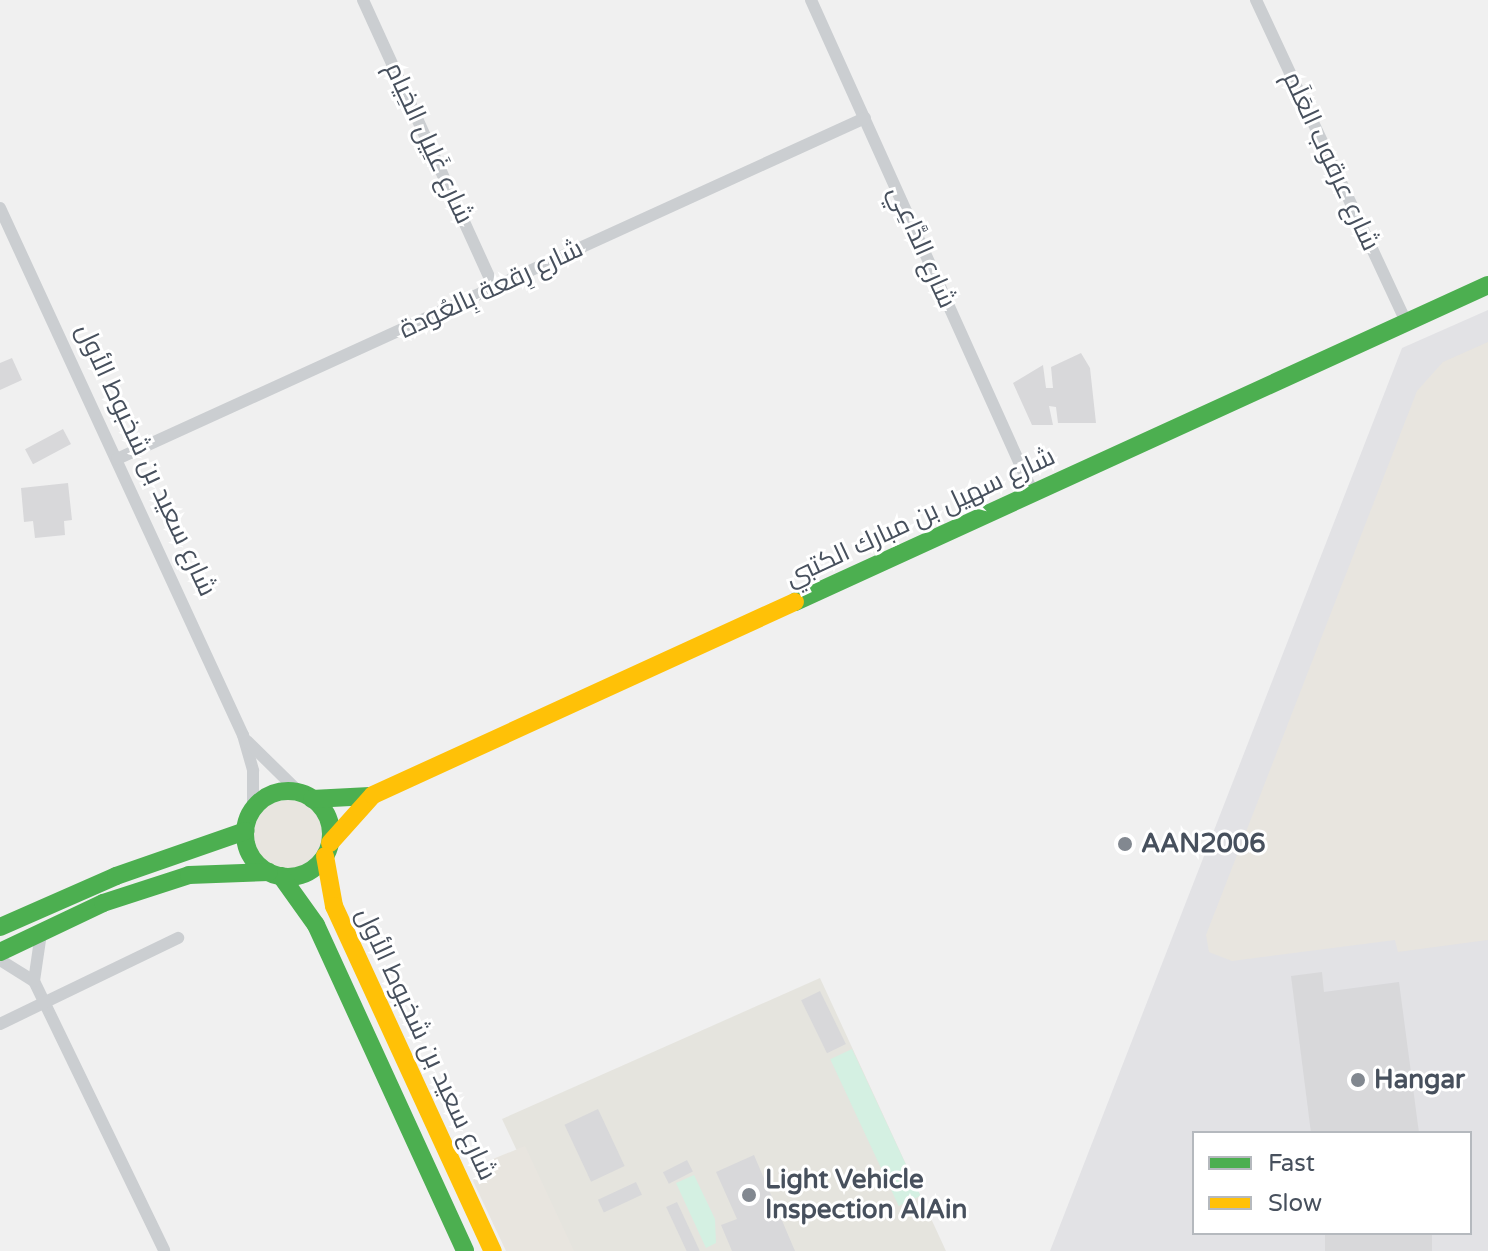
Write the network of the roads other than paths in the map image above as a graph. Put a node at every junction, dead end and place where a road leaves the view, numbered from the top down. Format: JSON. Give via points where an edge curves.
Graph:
{"nodes":[{"id":1,"x":363,"y":0,"type":"edge"},
{"id":2,"x":811,"y":0,"type":"edge"},
{"id":3,"x":1256,"y":0,"type":"edge"},
{"id":4,"x":865,"y":118,"type":"junction"},
{"id":5,"x":0,"y":208,"type":"edge"},
{"id":6,"x":1488,"y":285,"type":"edge"},
{"id":7,"x":494,"y":287,"type":"junction"},
{"id":8,"x":1406,"y":322,"type":"junction"},
{"id":9,"x":117,"y":459,"type":"junction"},
{"id":10,"x":1033,"y":493,"type":"junction"},
{"id":11,"x":243,"y":735,"type":"junction"},
{"id":12,"x":373,"y":795,"type":"junction"},
{"id":13,"x":306,"y":796,"type":"junction"},
{"id":14,"x":253,"y":807,"type":"junction"},
{"id":15,"x":245,"y":831,"type":"junction"},
{"id":16,"x":327,"y":849,"type":"junction"},
{"id":17,"x":275,"y":874,"type":"junction"},
{"id":18,"x":0,"y":927,"type":"edge"},
{"id":19,"x":41,"y":933,"type":"junction"},
{"id":20,"x":178,"y":938,"type":"dead end"},
{"id":21,"x":0,"y":952,"type":"edge"},
{"id":22,"x":0,"y":960,"type":"edge"},
{"id":23,"x":34,"y":981,"type":"junction"},
{"id":24,"x":45,"y":1003,"type":"junction"},
{"id":25,"x":0,"y":1024,"type":"edge"},
{"id":26,"x":164,"y":1250,"type":"edge"},
{"id":27,"x":465,"y":1251,"type":"edge"},
{"id":28,"x":493,"y":1251,"type":"edge"}],
"edges":[{"from":1,"to":7,"type":"street","name":"شارع غَلِيل الخِيام"},
{"from":2,"to":4,"type":"street","name":"شارع الدَّاعِي"},
{"from":3,"to":8,"type":"street","name":"شارع عرقوب العَلَم"},
{"from":4,"to":7,"type":"street","name":"شارع رِقعة بِالعُودة"},
{"from":4,"to":10,"type":"street","name":"شارع الدَّاعِي"},
{"from":5,"to":9,"type":"street","name":"شارع سعيد بن شخبوط الأول"},
{"from":6,"to":8,"type":"street","name":"شارع سهيل بن مبارك الكتبي"},
{"from":7,"to":9,"type":"street","name":"شارع رِقعة بِالعُودة"},
{"from":8,"to":10,"type":"street","name":"شارع سهيل بن مبارك الكتبي"},
{"from":9,"to":11,"type":"street","name":"شارع سعيد بن شخبوط الأول"},
{"from":10,"to":12,"type":"street","name":"شارع سهيل بن مبارك الكتبي"},
{"from":11,"to":13,"type":"street","name":"شارع سعيد بن شخبوط الأول"},
{"from":11,"to":14,"type":"street","name":"شارع سعيد بن شخبوط الأول","via":[[253,771]]},
{"from":12,"to":13,"type":"street","name":"شارع سهيل بن مبارك الكتبي"},
{"from":12,"to":16,"type":"street","name":"شارع سهيل بن مبارك الكتبي"},
{"from":13,"to":14,"type":"street","via":[[275,793]]},
{"from":13,"to":16,"type":"street","via":[[328,818]]},
{"from":14,"to":15,"type":"street"},
{"from":15,"to":17,"type":"street","via":[[250,855]]},
{"from":15,"to":18,"type":"street","via":[[116,876]]},
{"from":16,"to":17,"type":"street","via":[[306,873]]},
{"from":16,"to":28,"type":"street","name":"شارع سعيد بن شخبوط الأول","via":[[334,906]]},
{"from":17,"to":19,"type":"street","via":[[189,875],[103,903]]},
{"from":17,"to":27,"type":"street","name":"شارع سعيد بن شخبوط الأول","via":[[316,925]]},
{"from":19,"to":21,"type":"street"},
{"from":19,"to":23,"type":"street"},
{"from":20,"to":24,"type":"street"},
{"from":22,"to":23,"type":"street"},
{"from":23,"to":24,"type":"street"},
{"from":24,"to":25,"type":"street"},
{"from":24,"to":26,"type":"street"}]}
